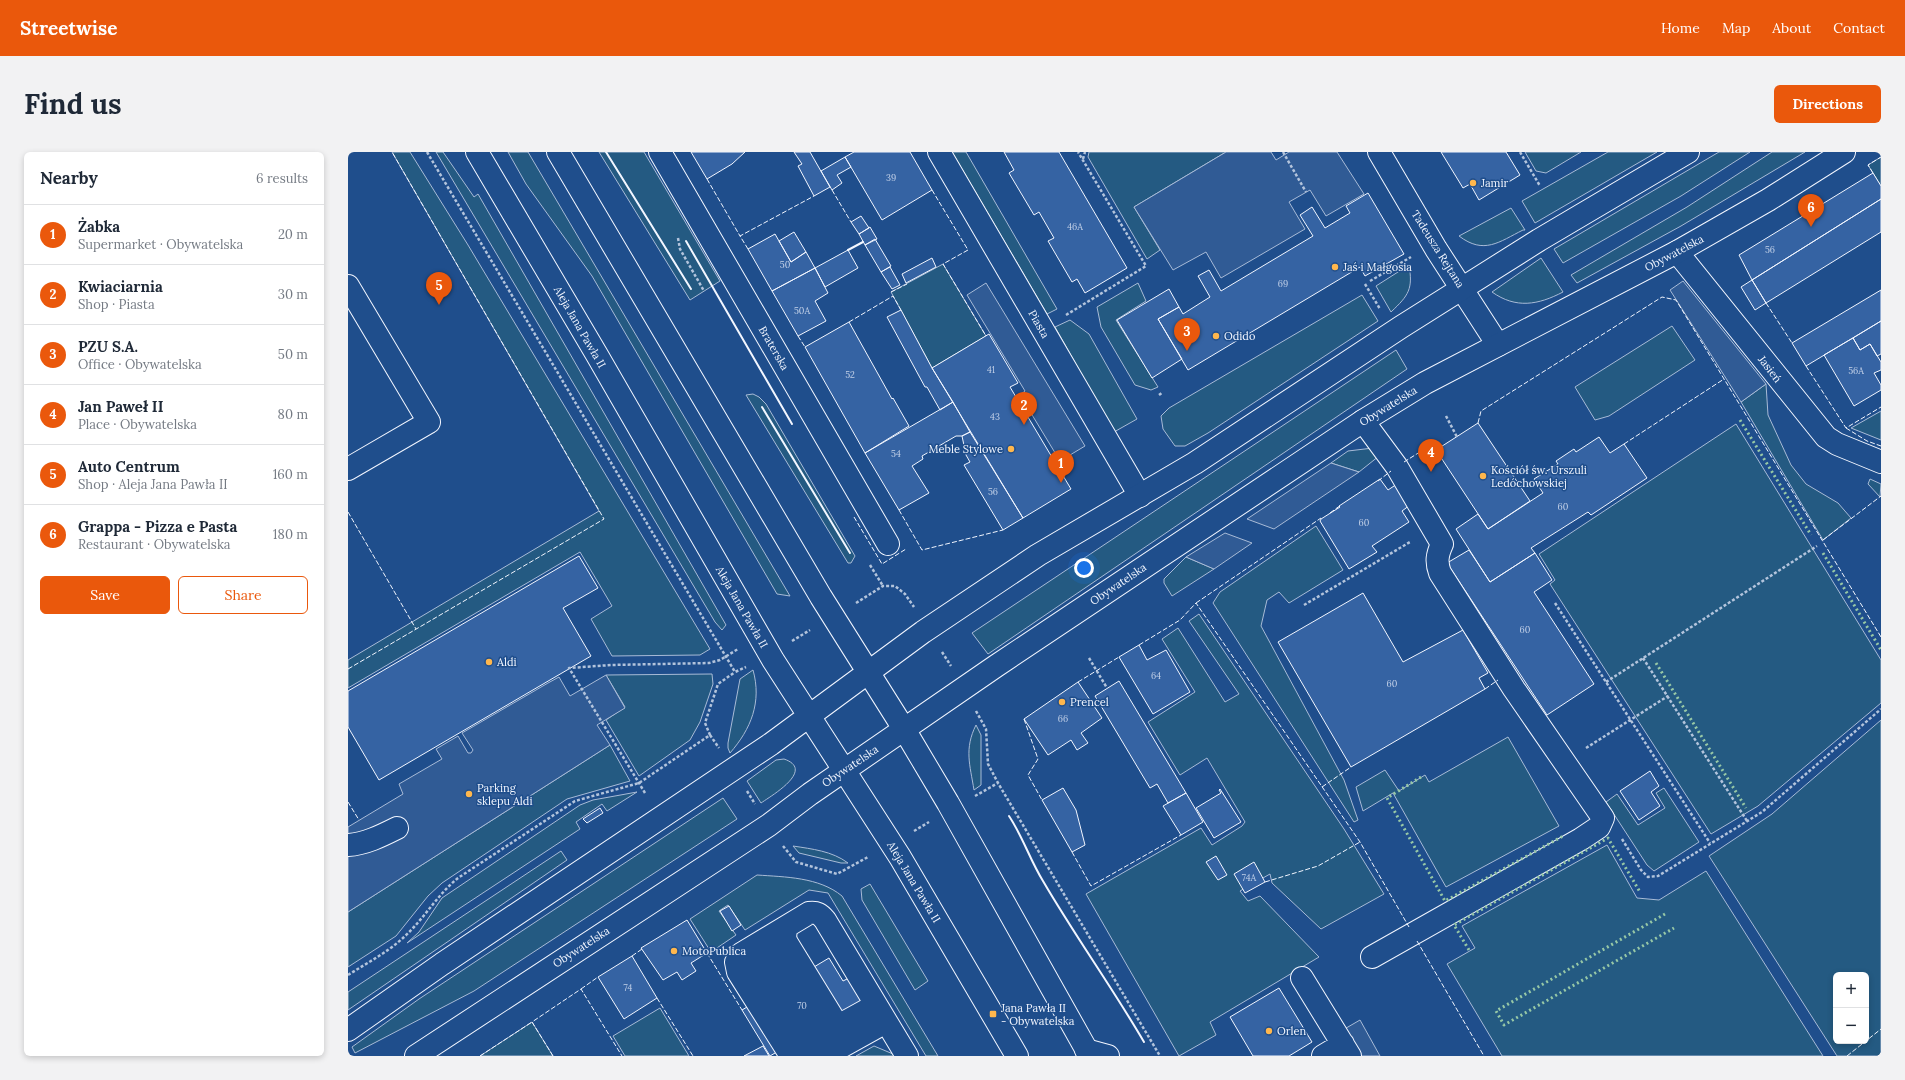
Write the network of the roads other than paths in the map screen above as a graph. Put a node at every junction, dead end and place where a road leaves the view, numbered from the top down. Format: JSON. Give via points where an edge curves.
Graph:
{"nodes":[{"id":1,"x":477,"y":152,"type":"edge"},
{"id":2,"x":558,"y":152,"type":"edge"},
{"id":3,"x":660,"y":152,"type":"edge"},
{"id":4,"x":939,"y":152,"type":"edge"},
{"id":5,"x":1379,"y":152,"type":"edge"},
{"id":6,"x":1688,"y":152,"type":"edge"},
{"id":7,"x":1844,"y":152,"type":"edge"},
{"id":8,"x":1678,"y":252,"type":"junction"},
{"id":9,"x":348,"y":286,"type":"edge"},
{"id":10,"x":1462,"y":289,"type":"junction"},
{"id":11,"x":1498,"y":345,"type":"junction"},
{"id":12,"x":1362,"y":421,"type":"junction"},
{"id":13,"x":1881,"y":462,"type":"edge"},
{"id":14,"x":348,"y":469,"type":"edge"},
{"id":15,"x":1140,"y":496,"type":"junction"},
{"id":16,"x":888,"y":544,"type":"dead end"},
{"id":17,"x":868,"y":673,"type":"junction"},
{"id":18,"x":809,"y":716,"type":"junction"},
{"id":19,"x":904,"y":729,"type":"junction"},
{"id":20,"x":844,"y":771,"type":"junction"},
{"id":21,"x":396,"y":828,"type":"dead end"},
{"id":22,"x":348,"y":846,"type":"edge"},
{"id":23,"x":769,"y":938,"type":"junction"},
{"id":24,"x":1372,"y":957,"type":"dead end"},
{"id":25,"x":1302,"y":978,"type":"dead end"},
{"id":26,"x":881,"y":1013,"type":"junction"},
{"id":27,"x":838,"y":1026,"type":"junction"},
{"id":28,"x":348,"y":1030,"type":"edge"},
{"id":29,"x":1346,"y":1050,"type":"edge"},
{"id":30,"x":1088,"y":1053,"type":"edge"},
{"id":31,"x":823,"y":1055,"type":"edge"},
{"id":32,"x":416,"y":1056,"type":"edge"},
{"id":33,"x":791,"y":1056,"type":"edge"},
{"id":34,"x":907,"y":1056,"type":"edge"},
{"id":35,"x":1017,"y":1056,"type":"edge"},
{"id":36,"x":1108,"y":1056,"type":"edge"},
{"id":37,"x":1323,"y":1056,"type":"edge"}],
"edges":[{"from":1,"to":18,"type":"main road","name":"Aleja Jana Pawła II","via":[[772,660]]},
{"from":2,"to":17,"type":"main road"},
{"from":3,"to":16,"type":"main road","name":"Braterska"},
{"from":4,"to":15,"type":"main road","name":"Piasta"},
{"from":5,"to":10,"type":"main road","name":"Tadeusza Rejtana"},
{"from":6,"to":10,"type":"main road"},
{"from":7,"to":8,"type":"main road","name":"Obywatelska"},
{"from":8,"to":11,"type":"main road","name":"Obywatelska"},
{"from":8,"to":13,"type":"main road","name":"Jasień","via":[[1826,437]]},
{"from":9,"to":14,"type":"main road","via":[[429,422]]},
{"from":10,"to":11,"type":"main road","name":"Tadeusza Rejtana"},
{"from":10,"to":15,"type":"main road","via":[[1195,464]]},
{"from":11,"to":12,"type":"main road","name":"Obywatelska","via":[[1425,383]]},
{"from":12,"to":19,"type":"main road","name":"Obywatelska"},
{"from":12,"to":24,"type":"main road","via":[[1392,458],[1442,544],[1436,563],[1440,573],[1514,689],[1603,818],[1599,827],[1581,839]]},
{"from":15,"to":17,"type":"main road","via":[[1038,555],[923,632]]},
{"from":17,"to":18,"type":"main road"},
{"from":17,"to":19,"type":"main road"},
{"from":18,"to":20,"type":"main road","name":"Aleja Jana Pawła II"},
{"from":18,"to":28,"type":"main road"},
{"from":19,"to":20,"type":"main road","name":"Obywatelska"},
{"from":19,"to":30,"type":"main road"},
{"from":20,"to":32,"type":"main road","name":"Obywatelska","via":[[769,825]]},
{"from":20,"to":35,"type":"main road","name":"Aleja Jana Pawła II","via":[[900,857]]},
{"from":21,"to":22,"type":"main road","via":[[358,845]]},
{"from":23,"to":26,"type":"main road","via":[[810,913],[821,914]]},
{"from":23,"to":27,"type":"main road","via":[[785,938]]},
{"from":23,"to":31,"type":"main road","via":[[768,950]]},
{"from":23,"to":33,"type":"main road","via":[[741,954],[736,962],[738,972]]},
{"from":25,"to":29,"type":"main road"},
{"from":26,"to":27,"type":"main road"},
{"from":26,"to":31,"type":"main road"},
{"from":26,"to":34,"type":"main road"},
{"from":27,"to":31,"type":"main road","via":[[839,1031]]},
{"from":29,"to":37,"type":"main road"},
{"from":30,"to":36,"type":"main road"}]}
